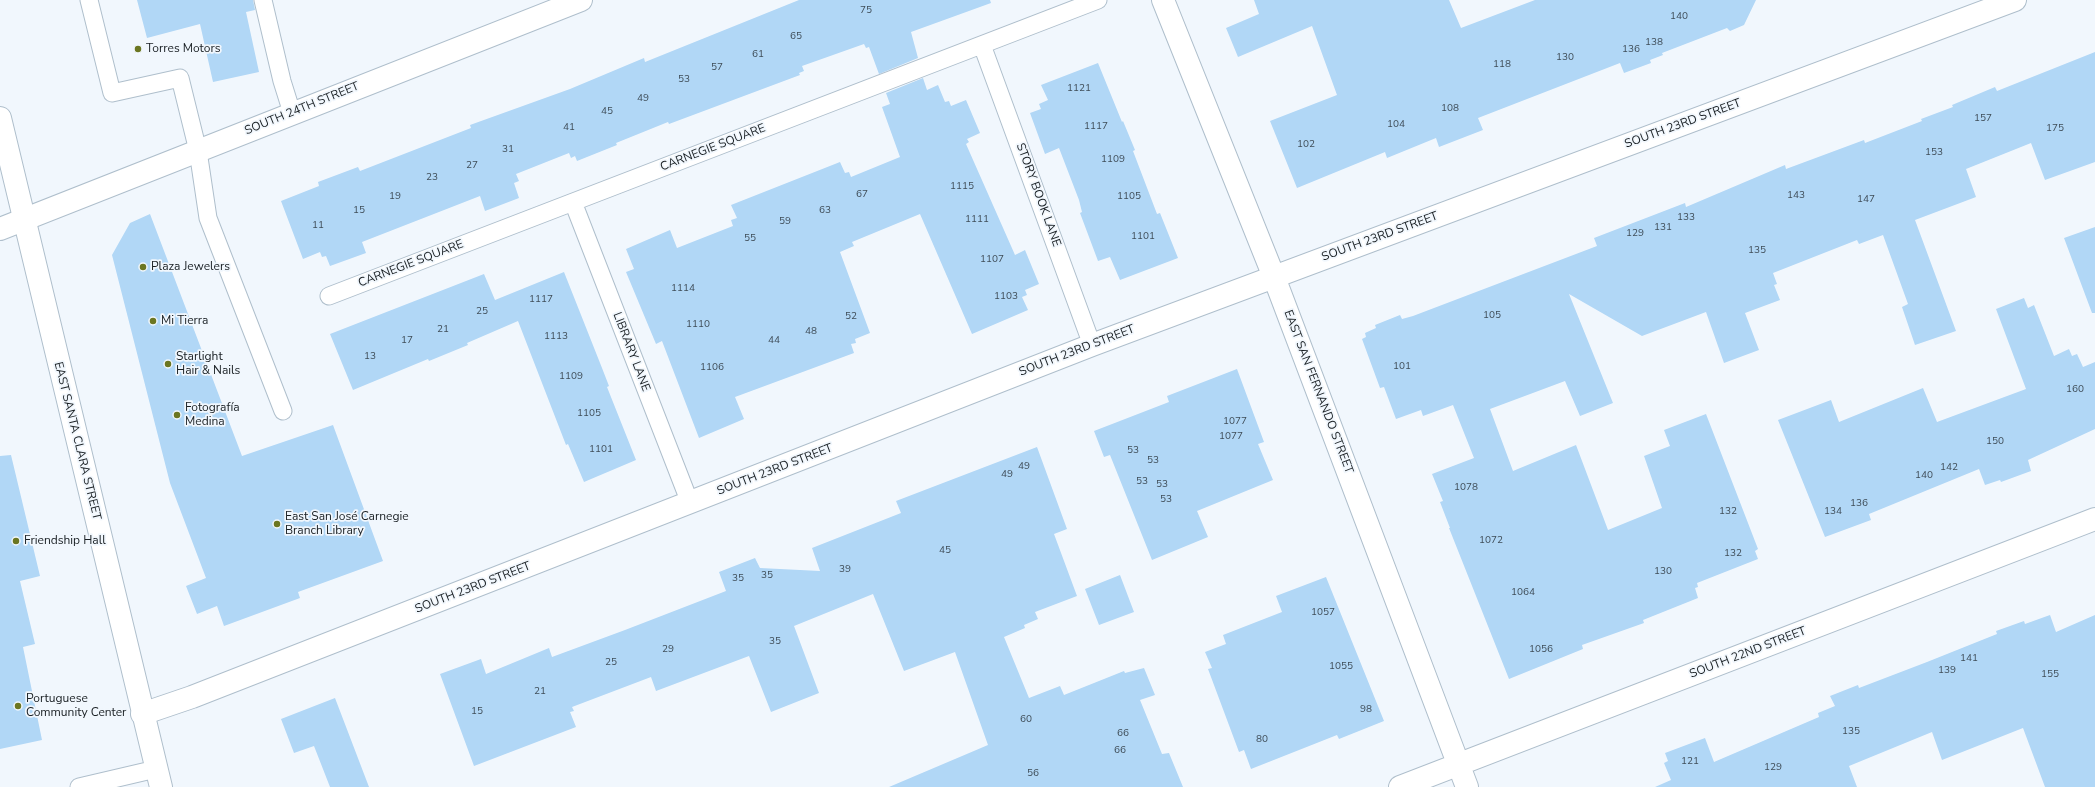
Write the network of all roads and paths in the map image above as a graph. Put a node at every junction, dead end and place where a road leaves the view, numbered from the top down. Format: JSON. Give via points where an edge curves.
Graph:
{"nodes":[{"id":1,"x":90,"y":0,"type":"edge"},
{"id":2,"x":263,"y":0,"type":"edge"},
{"id":3,"x":581,"y":0,"type":"edge"},
{"id":4,"x":1098,"y":0,"type":"edge"},
{"id":5,"x":1163,"y":0,"type":"edge"},
{"id":6,"x":2015,"y":0,"type":"edge"},
{"id":7,"x":555,"y":5,"type":"edge"},
{"id":8,"x":982,"y":45,"type":"junction"},
{"id":9,"x":292,"y":113,"type":"junction"},
{"id":10,"x":0,"y":118,"type":"edge"},
{"id":11,"x":198,"y":151,"type":"junction"},
{"id":12,"x":572,"y":202,"type":"junction"},
{"id":13,"x":24,"y":220,"type":"junction"},
{"id":14,"x":0,"y":229,"type":"edge"},
{"id":15,"x":1274,"y":277,"type":"junction"},
{"id":16,"x":329,"y":296,"type":"dead end"},
{"id":17,"x":1092,"y":345,"type":"junction"},
{"id":18,"x":283,"y":411,"type":"dead end"},
{"id":19,"x":690,"y":503,"type":"junction"},
{"id":20,"x":2095,"y":519,"type":"edge"},
{"id":21,"x":142,"y":714,"type":"junction"},
{"id":22,"x":1458,"y":766,"type":"junction"},
{"id":23,"x":158,"y":778,"type":"edge"},
{"id":24,"x":79,"y":787,"type":"edge"},
{"id":25,"x":1400,"y":787,"type":"edge"},
{"id":26,"x":1467,"y":787,"type":"edge"}],
"edges":[{"from":1,"to":11,"type":"lane","via":[[112,93],[180,78]]},
{"from":2,"to":9,"type":"lane"},
{"from":3,"to":7,"type":"street","name":"SOUTH 24TH STREET"},
{"from":4,"to":8,"type":"lane","name":"CARNEGIE SQUARE"},
{"from":5,"to":15,"type":"street","name":"EAST SAN FERNANDO STREET"},
{"from":6,"to":15,"type":"street","name":"SOUTH 23RD STREET"},
{"from":7,"to":9,"type":"street","name":"SOUTH 24TH STREET"},
{"from":8,"to":12,"type":"lane","name":"CARNEGIE SQUARE"},
{"from":8,"to":17,"type":"lane","name":"STORY BOOK LANE"},
{"from":9,"to":11,"type":"street","name":"SOUTH 24TH STREET"},
{"from":10,"to":13,"type":"street","name":"EAST SANTA CLARA STREET"},
{"from":11,"to":13,"type":"street","name":"SOUTH 24TH STREET"},
{"from":11,"to":18,"type":"lane","via":[[208,218]]},
{"from":12,"to":16,"type":"lane","name":"CARNEGIE SQUARE"},
{"from":12,"to":19,"type":"lane","name":"LIBRARY LANE"},
{"from":13,"to":14,"type":"street","name":"SOUTH 24TH STREET"},
{"from":13,"to":21,"type":"street","name":"EAST SANTA CLARA STREET"},
{"from":15,"to":17,"type":"street","name":"SOUTH 23RD STREET"},
{"from":15,"to":22,"type":"street","name":"EAST SAN FERNANDO STREET"},
{"from":17,"to":19,"type":"street","name":"SOUTH 23RD STREET"},
{"from":19,"to":21,"type":"street","name":"SOUTH 23RD STREET","via":[[192,697]]},
{"from":20,"to":22,"type":"street","name":"SOUTH 22ND STREET"},
{"from":21,"to":23,"type":"street","name":"EAST SANTA CLARA STREET"},
{"from":22,"to":25,"type":"street","name":"SOUTH 22ND STREET"},
{"from":22,"to":26,"type":"street","name":"EAST SAN FERNANDO STREET"},
{"from":23,"to":24,"type":"lane"}]}
